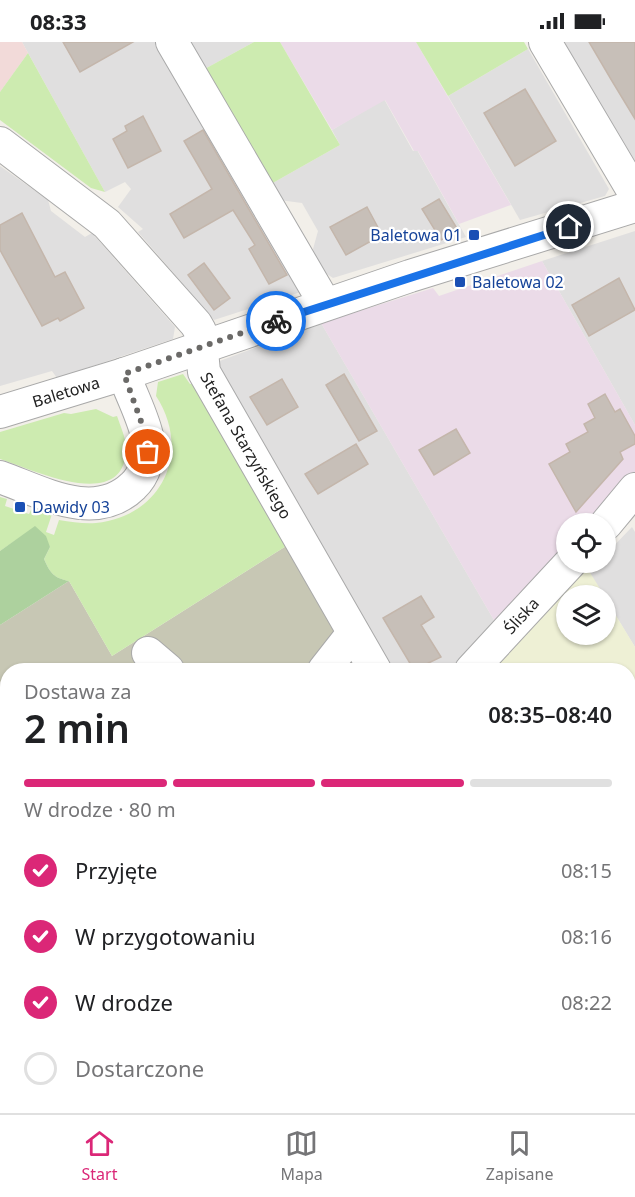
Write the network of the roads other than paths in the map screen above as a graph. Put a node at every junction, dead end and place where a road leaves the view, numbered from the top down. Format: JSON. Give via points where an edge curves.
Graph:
{"nodes":[{"id":1,"x":172,"y":42,"type":"edge"},
{"id":2,"x":545,"y":42,"type":"edge"},
{"id":3,"x":0,"y":143,"type":"edge"},
{"id":4,"x":635,"y":194,"type":"edge"},
{"id":5,"x":635,"y":206,"type":"edge"},
{"id":6,"x":325,"y":304,"type":"junction"},
{"id":7,"x":201,"y":347,"type":"junction"},
{"id":8,"x":124,"y":374,"type":"junction"},
{"id":9,"x":0,"y":412,"type":"edge"},
{"id":10,"x":0,"y":477,"type":"edge"},
{"id":11,"x":635,"y":489,"type":"edge"},
{"id":12,"x":615,"y":513,"type":"edge"},
{"id":13,"x":561,"y":573,"type":"edge"},
{"id":14,"x":354,"y":633,"type":"junction"},
{"id":15,"x":330,"y":663,"type":"edge"},
{"id":16,"x":371,"y":663,"type":"edge"},
{"id":17,"x":477,"y":663,"type":"edge"}],
"edges":[{"from":1,"to":6,"type":"street"},
{"from":2,"to":4,"type":"street"},
{"from":3,"to":7,"type":"street","name":"Stefana Starzyńskiego","via":[[106,224],[196,324]]},
{"from":5,"to":6,"type":"street","name":"Baletowa"},
{"from":6,"to":7,"type":"street","name":"Baletowa"},
{"from":7,"to":8,"type":"street","name":"Baletowa"},
{"from":7,"to":14,"type":"street","name":"Stefana Starzyńskiego","via":[[204,372]]},
{"from":8,"to":9,"type":"street","name":"Baletowa"},
{"from":8,"to":10,"type":"street","via":[[147,438],[148,452],[144,471],[123,496],[104,505],[74,503]]},
{"from":11,"to":12,"type":"street"},
{"from":13,"to":17,"type":"street","name":"Śliska"},
{"from":14,"to":15,"type":"street"},
{"from":14,"to":16,"type":"street","name":"Stefana Starzyńskiego"}]}
